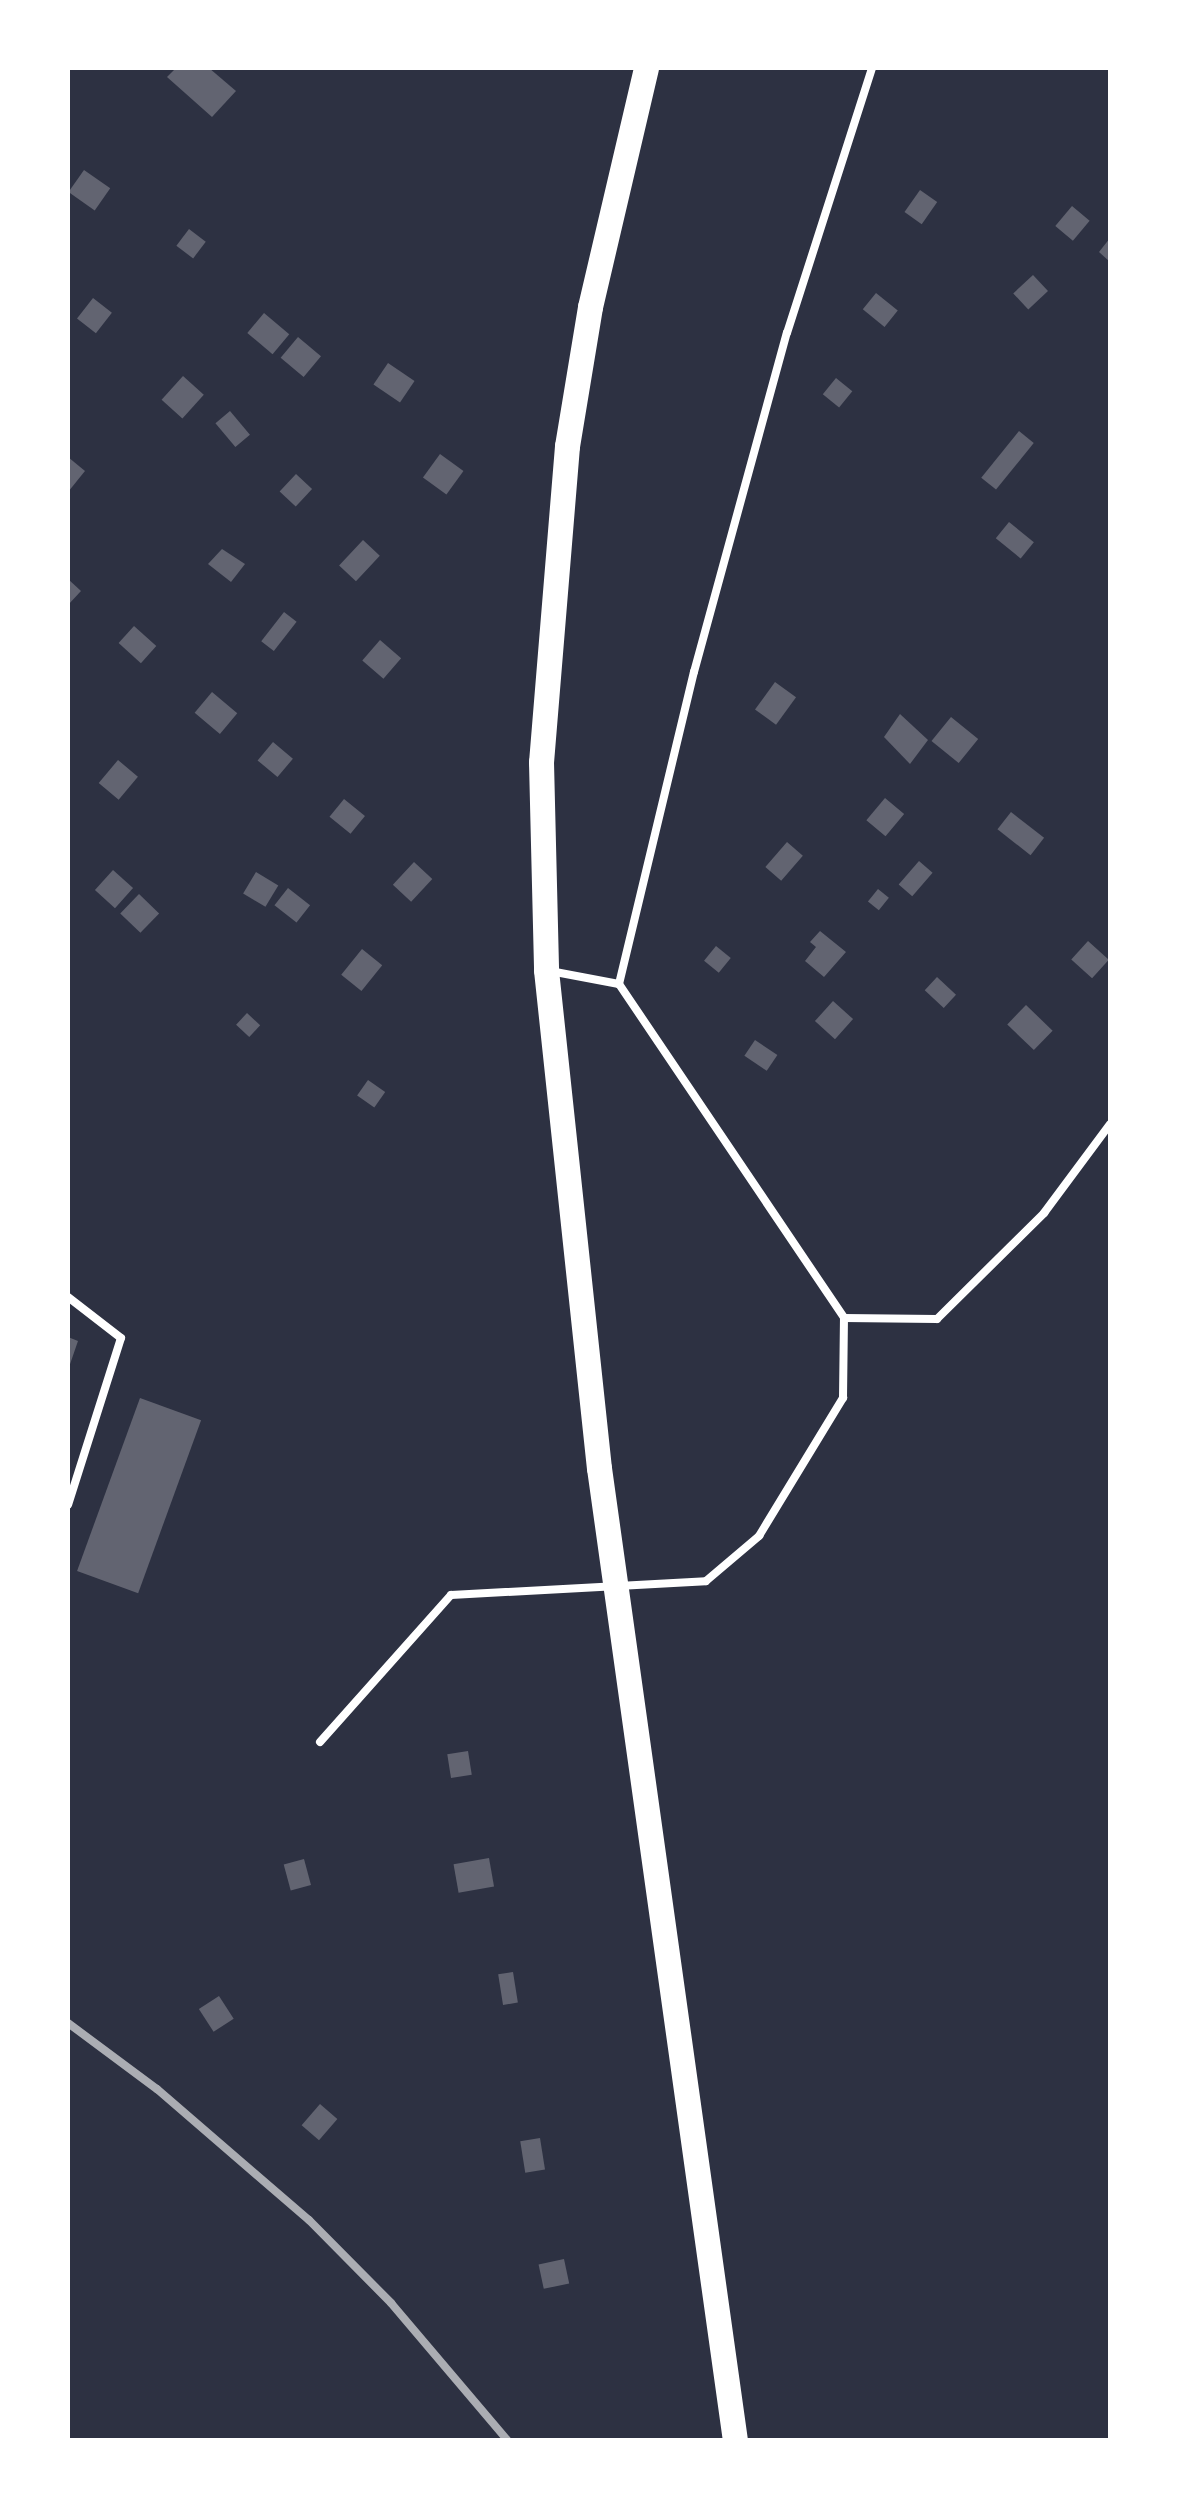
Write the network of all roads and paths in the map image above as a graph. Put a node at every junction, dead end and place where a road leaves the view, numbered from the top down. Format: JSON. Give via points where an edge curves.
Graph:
{"nodes":[{"id":1,"x":646,"y":68,"type":"edge"},
{"id":2,"x":872,"y":68,"type":"edge"},
{"id":3,"x":546,"y":970,"type":"junction"},
{"id":4,"x":618,"y":984,"type":"junction"},
{"id":5,"x":1110,"y":1124,"type":"edge"},
{"id":6,"x":68,"y":1296,"type":"edge"},
{"id":7,"x":844,"y":1318,"type":"junction"},
{"id":8,"x":68,"y":1505,"type":"edge"},
{"id":9,"x":320,"y":1742,"type":"dead end"},
{"id":10,"x":735,"y":2440,"type":"edge"}],
"edges":[{"from":1,"to":3,"type":"main road","via":[[590,306],[567,446],[541,762]]},
{"from":2,"to":4,"type":"lane","via":[[787,332]]},
{"from":3,"to":4,"type":"lane"},
{"from":3,"to":10,"type":"main road","via":[[600,1468]]},
{"from":4,"to":7,"type":"lane"},
{"from":5,"to":7,"type":"lane","via":[[1044,1213],[937,1319]]},
{"from":6,"to":8,"type":"lane","via":[[120,1338]]},
{"from":7,"to":9,"type":"lane","via":[[843,1398],[759,1536],[706,1581],[451,1595]]}]}
